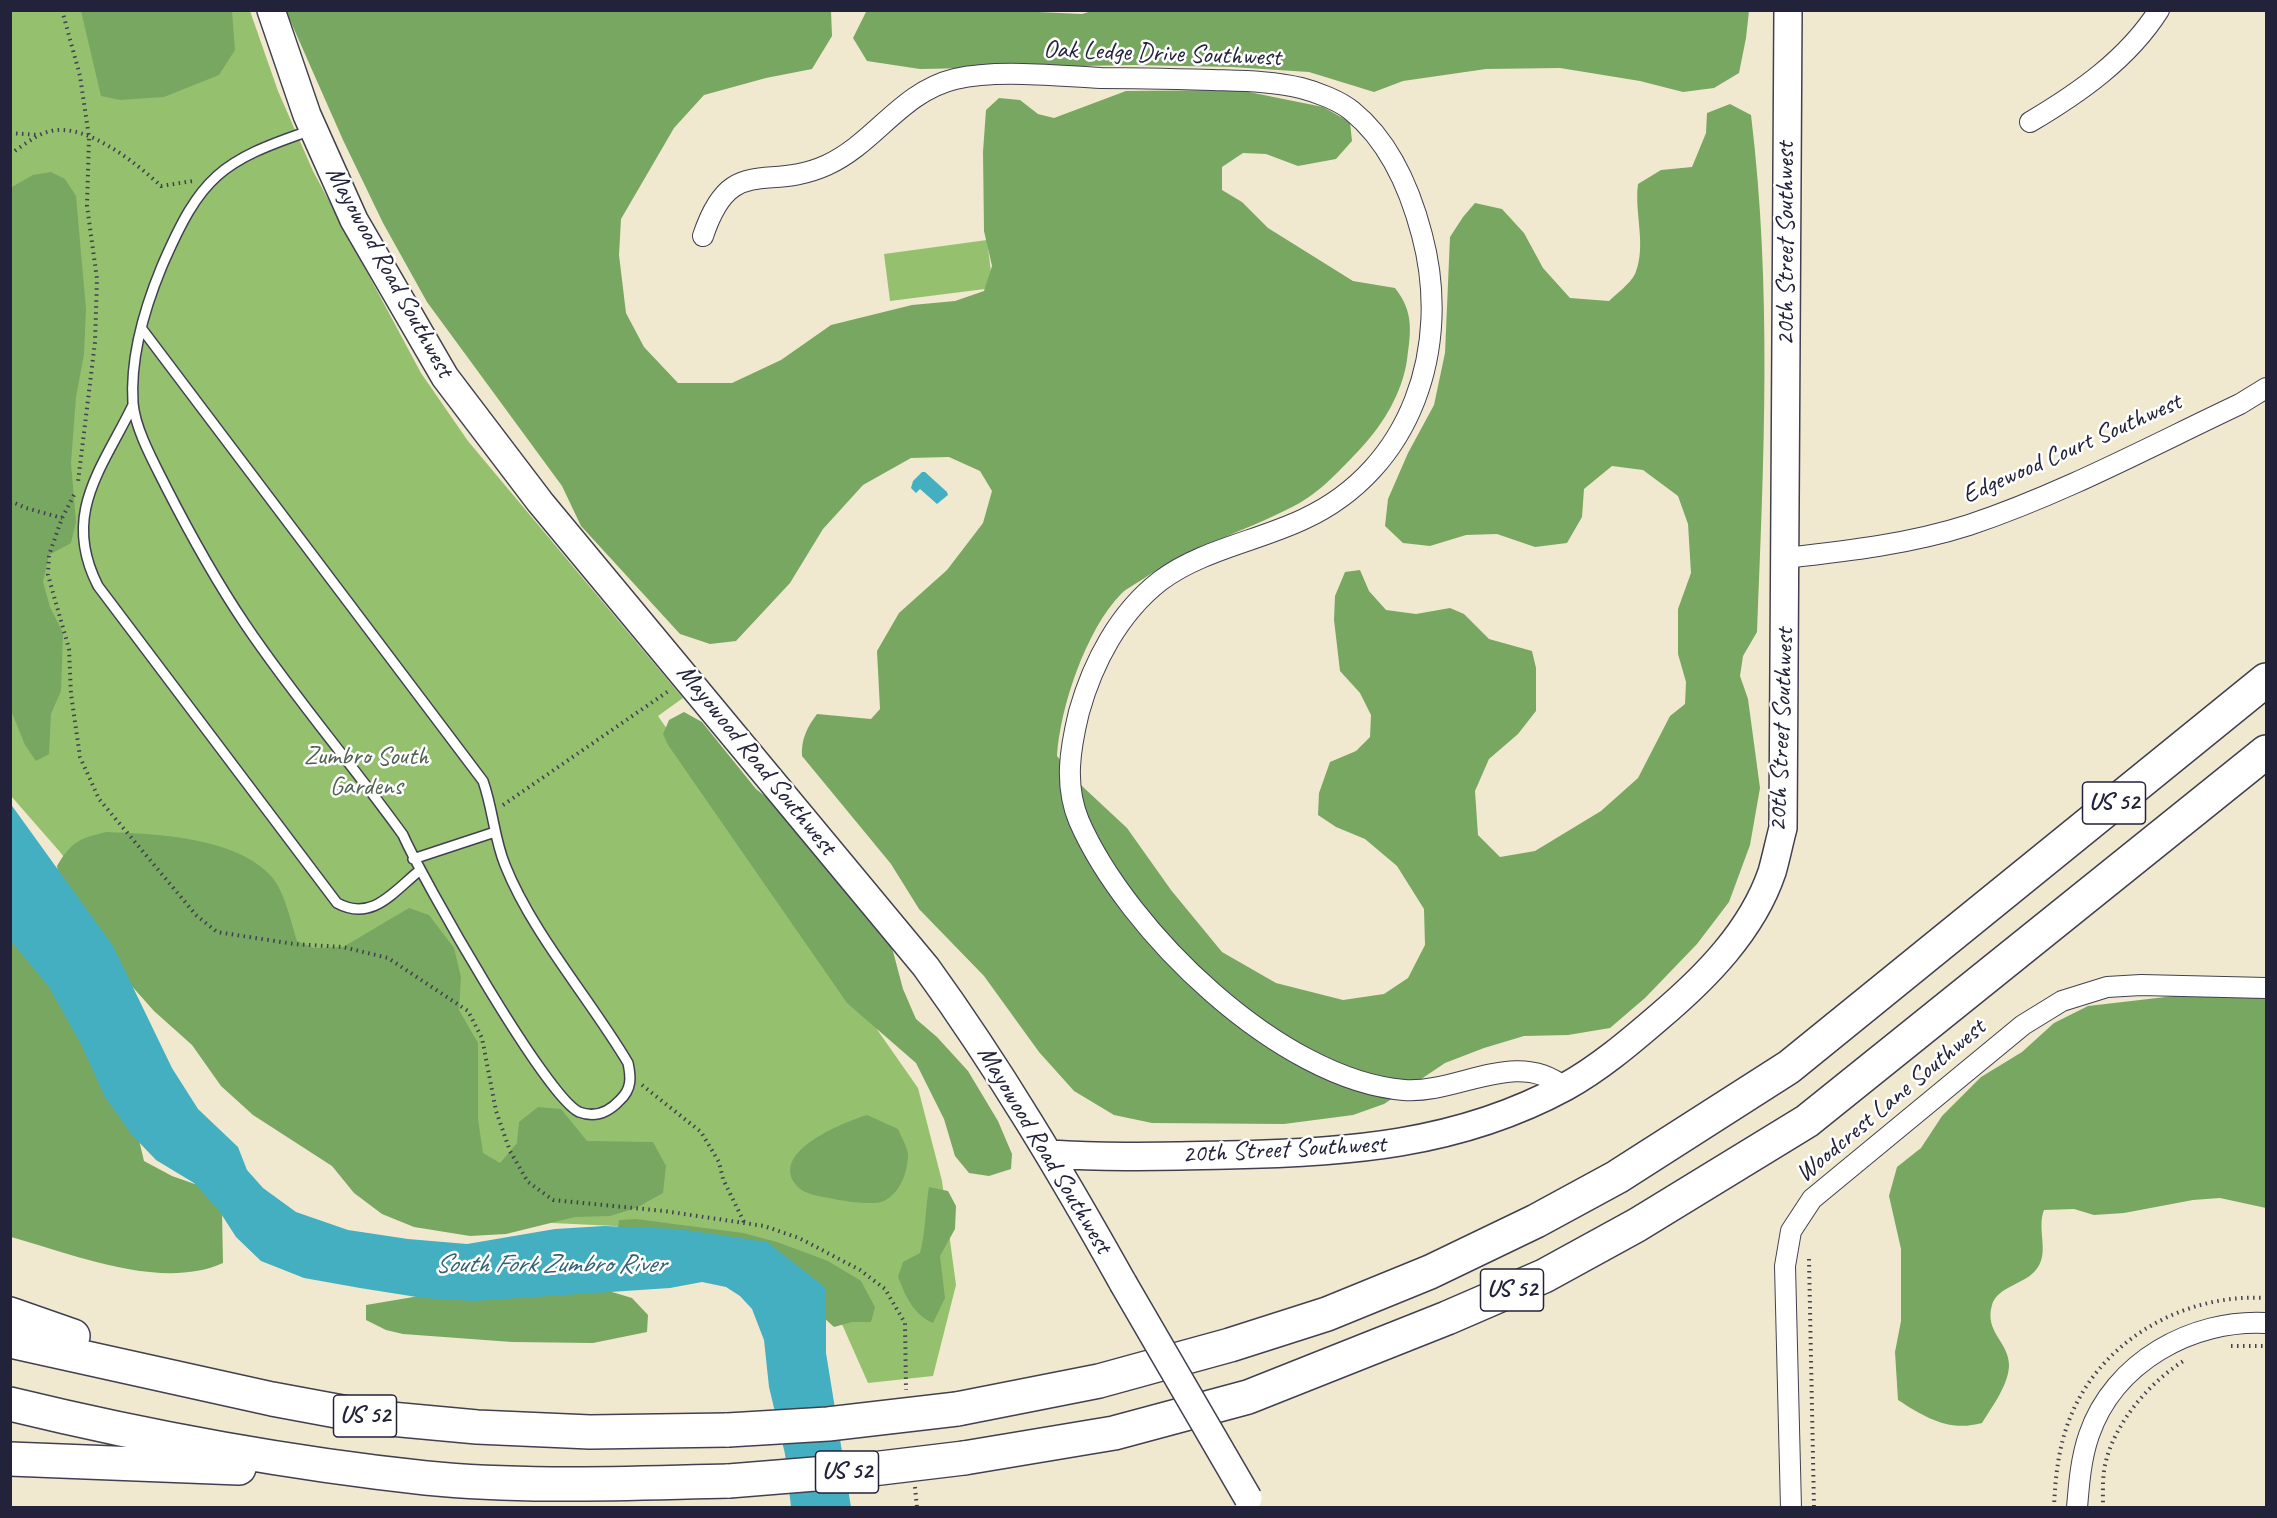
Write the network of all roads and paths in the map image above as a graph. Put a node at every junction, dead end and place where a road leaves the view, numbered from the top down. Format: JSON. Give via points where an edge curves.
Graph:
{"nodes":[{"id":1,"x":62,"y":10,"type":"edge"},
{"id":2,"x":271,"y":10,"type":"edge"},
{"id":3,"x":1788,"y":10,"type":"edge"},
{"id":4,"x":2159,"y":10,"type":"edge"},
{"id":5,"x":2030,"y":122,"type":"dead end"},
{"id":6,"x":313,"y":129,"type":"junction"},
{"id":7,"x":10,"y":133,"type":"edge"},
{"id":8,"x":39,"y":135,"type":"junction"},
{"id":9,"x":89,"y":137,"type":"junction"},
{"id":10,"x":10,"y":154,"type":"edge"},
{"id":11,"x":199,"y":176,"type":"dead end"},
{"id":12,"x":703,"y":236,"type":"dead end"},
{"id":13,"x":142,"y":329,"type":"junction"},
{"id":14,"x":2266,"y":388,"type":"edge"},
{"id":15,"x":133,"y":405,"type":"junction"},
{"id":16,"x":10,"y":501,"type":"edge"},
{"id":17,"x":62,"y":518,"type":"dead end"},
{"id":18,"x":1785,"y":558,"type":"junction"},
{"id":19,"x":688,"y":678,"type":"junction"},
{"id":20,"x":2266,"y":680,"type":"edge"},
{"id":21,"x":2266,"y":752,"type":"edge"},
{"id":22,"x":493,"y":812,"type":"junction"},
{"id":23,"x":495,"y":832,"type":"junction"},
{"id":24,"x":413,"y":859,"type":"junction"},
{"id":25,"x":419,"y":871,"type":"junction"},
{"id":26,"x":2266,"y":988,"type":"edge"},
{"id":27,"x":631,"y":1078,"type":"junction"},
{"id":28,"x":1564,"y":1087,"type":"junction"},
{"id":29,"x":1050,"y":1154,"type":"junction"},
{"id":30,"x":1809,"y":1259,"type":"dead end"},
{"id":31,"x":10,"y":1314,"type":"edge"},
{"id":32,"x":2266,"y":1323,"type":"edge"},
{"id":33,"x":10,"y":1341,"type":"edge"},
{"id":34,"x":2266,"y":1346,"type":"edge"},
{"id":35,"x":2224,"y":1347,"type":"dead end"},
{"id":36,"x":2192,"y":1355,"type":"dead end"},
{"id":37,"x":272,"y":1399,"type":"junction"},
{"id":38,"x":907,"y":1402,"type":"dead end"},
{"id":39,"x":10,"y":1404,"type":"edge"},
{"id":40,"x":10,"y":1459,"type":"edge"},
{"id":41,"x":425,"y":1478,"type":"junction"},
{"id":42,"x":915,"y":1484,"type":"dead end"},
{"id":43,"x":1251,"y":1503,"type":"edge"},
{"id":44,"x":917,"y":1508,"type":"edge"},
{"id":45,"x":1791,"y":1508,"type":"edge"},
{"id":46,"x":1814,"y":1508,"type":"edge"},
{"id":47,"x":2077,"y":1508,"type":"edge"},
{"id":48,"x":2103,"y":1508,"type":"edge"}],
"edges":[{"from":1,"to":9,"type":"path","via":[[80,76]]},
{"from":2,"to":6,"type":"street","name":"Mayowood Road Southwest"},
{"from":3,"to":18,"type":"street","name":"20th Street Southwest"},
{"from":4,"to":5,"type":"street","via":[[2129,48],[2096,78]]},
{"from":6,"to":13,"type":"lane","via":[[233,161],[212,179],[180,225],[155,284]]},
{"from":6,"to":19,"type":"street","name":"Mayowood Road Southwest","via":[[354,220],[445,377],[540,502]]},
{"from":7,"to":8,"type":"path"},
{"from":8,"to":9,"type":"path","via":[[52,130]]},
{"from":8,"to":10,"type":"path"},
{"from":9,"to":11,"type":"path","via":[[131,159],[161,186],[191,182]]},
{"from":12,"to":28,"type":"street","name":"Oak Ledge Drive Southwest","via":[[711,211],[723,192],[749,180],[819,169],[841,158],[924,90],[958,78],[1005,75],[1255,81],[1304,88],[1349,108],[1381,141],[1397,168],[1424,239],[1431,286],[1431,335],[1421,386],[1402,429],[1376,467],[1342,499],[1304,520],[1190,563],[1139,599],[1119,625],[1091,677],[1071,747],[1071,795],[1079,822],[1102,863],[1151,932],[1213,992],[1272,1040],[1358,1081],[1402,1090],[1452,1085],[1501,1072],[1526,1070],[1551,1076]]},
{"from":13,"to":15,"type":"lane"},
{"from":13,"to":22,"type":"lane","via":[[483,782]]},
{"from":14,"to":18,"type":"street","name":"Edgewood Court Southwest","via":[[2240,404],[2029,503],[1969,525],[1851,550]]},
{"from":15,"to":24,"type":"lane","via":[[149,453],[202,555],[246,625],[403,835]]},
{"from":15,"to":25,"type":"lane","via":[[86,500],[81,534],[87,565],[98,586],[338,903],[363,911],[377,905]]},
{"from":16,"to":17,"type":"path"},
{"from":18,"to":28,"type":"street","name":"20th Street Southwest","via":[[1783,828],[1771,874],[1752,913],[1723,955],[1687,994],[1642,1032]]},
{"from":19,"to":22,"type":"path"},
{"from":19,"to":29,"type":"street","name":"Mayowood Road Southwest","via":[[926,966],[983,1046]]},
{"from":20,"to":37,"type":"highway","number":"US 52","bridge":true,"via":[[1788,1067],[1617,1177],[1536,1221],[1430,1272],[1327,1314],[1099,1381],[957,1409],[828,1424],[590,1432],[477,1427],[369,1417]]},
{"from":21,"to":41,"type":"highway","number":"US 52","bridge":true,"via":[[1807,1121],[1617,1237],[1544,1276],[1248,1397],[1114,1433],[864,1470],[729,1480],[587,1484]]},
{"from":22,"to":23,"type":"lane"},
{"from":23,"to":24,"type":"lane"},
{"from":23,"to":27,"type":"lane","via":[[517,890],[616,1042],[628,1062]]},
{"from":24,"to":25,"type":"lane"},
{"from":25,"to":27,"type":"lane","via":[[528,1051],[569,1104],[592,1115],[603,1113],[623,1098]]},
{"from":26,"to":45,"type":"street","name":"Woodcrest Lane Southwest","via":[[2108,987],[2062,1001],[2023,1025],[1812,1199],[1791,1231],[1785,1266]]},
{"from":27,"to":38,"type":"path","via":[[701,1132],[719,1162],[744,1222],[799,1238],[860,1270],[885,1289],[905,1323]]},
{"from":28,"to":29,"type":"street","name":"20th Street Southwest","via":[[1455,1131],[1355,1151],[1105,1157]]},
{"from":29,"to":43,"type":"street","name":"Mayowood Road Southwest","bridge":true},
{"from":30,"to":46,"type":"path"},
{"from":31,"to":37,"type":"highway"},
{"from":32,"to":47,"type":"street","via":[[2198,1330],[2163,1346],[2124,1379],[2107,1400],[2089,1435]]},
{"from":33,"to":37,"type":"highway","number":"US 52"},
{"from":34,"to":35,"type":"path"},
{"from":36,"to":48,"type":"path","via":[[2164,1373],[2136,1403],[2106,1461]]},
{"from":39,"to":41,"type":"highway","number":"US 52","via":[[108,1427]]},
{"from":40,"to":41,"type":"highway"},
{"from":42,"to":44,"type":"path"}]}
